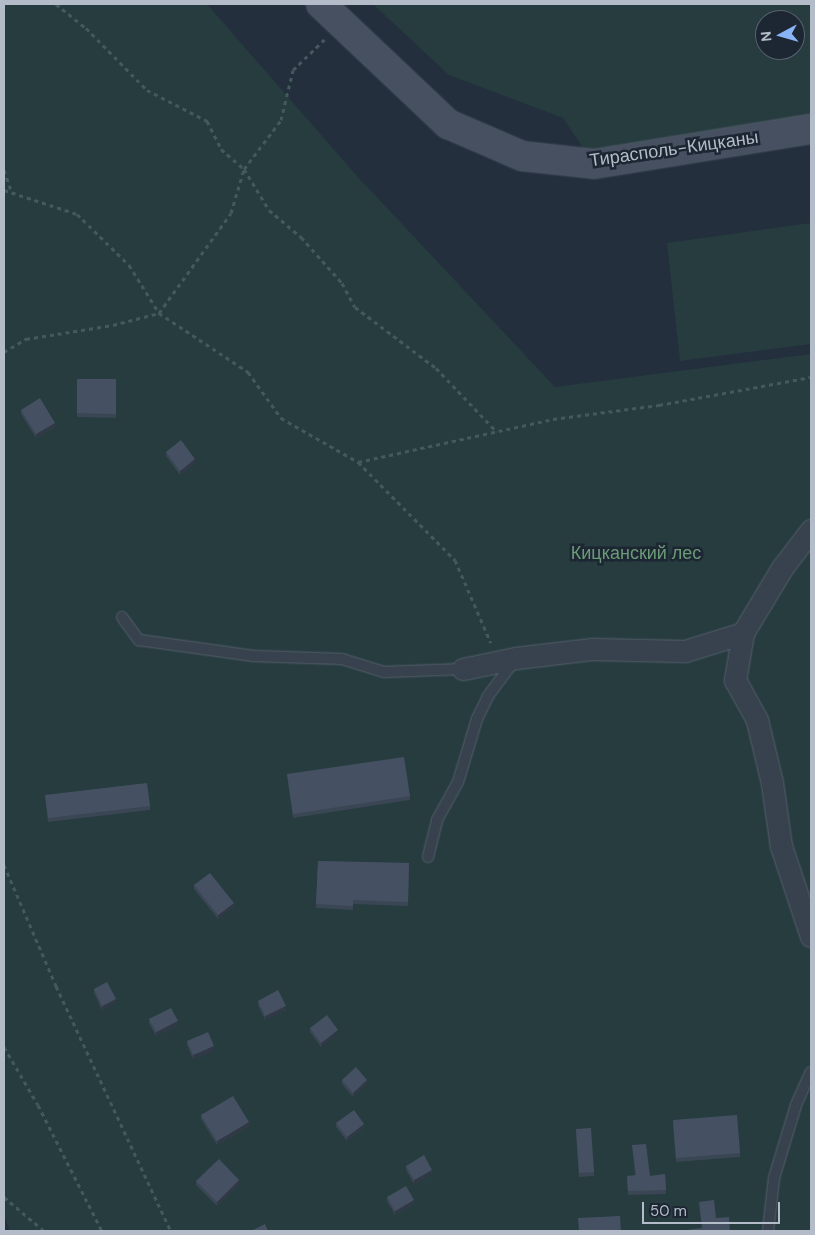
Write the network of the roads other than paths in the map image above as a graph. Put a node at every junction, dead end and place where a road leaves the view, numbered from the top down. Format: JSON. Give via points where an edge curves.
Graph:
{"nodes":[{"id":1,"x":321,"y":4,"type":"edge"},
{"id":2,"x":811,"y":129,"type":"edge"},
{"id":3,"x":811,"y":530,"type":"edge"},
{"id":4,"x":122,"y":617,"type":"dead end"},
{"id":5,"x":743,"y":633,"type":"junction"},
{"id":6,"x":516,"y":658,"type":"junction"},
{"id":7,"x":463,"y":669,"type":"joint"},
{"id":8,"x":428,"y":857,"type":"dead end"},
{"id":9,"x":811,"y":936,"type":"edge"},
{"id":10,"x":811,"y":1072,"type":"edge"},
{"id":11,"x":768,"y":1231,"type":"edge"}],
"edges":[{"from":1,"to":2,"type":"street","name":"Тирасполь-Кицканы","via":[[448,124],[522,156],[594,164]]},
{"from":3,"to":5,"type":"street","via":[[782,568]]},
{"from":4,"to":7,"type":"lane","via":[[139,640],[254,656],[342,659],[384,672]]},
{"from":5,"to":6,"type":"street","via":[[685,651],[592,649]]},
{"from":5,"to":9,"type":"street","via":[[735,680],[757,720],[772,783],[781,846]]},
{"from":6,"to":7,"type":"street"},
{"from":6,"to":8,"type":"lane","via":[[488,696],[477,719],[458,782],[437,820]]},
{"from":10,"to":11,"type":"lane","via":[[796,1105],[774,1178]]}]}
